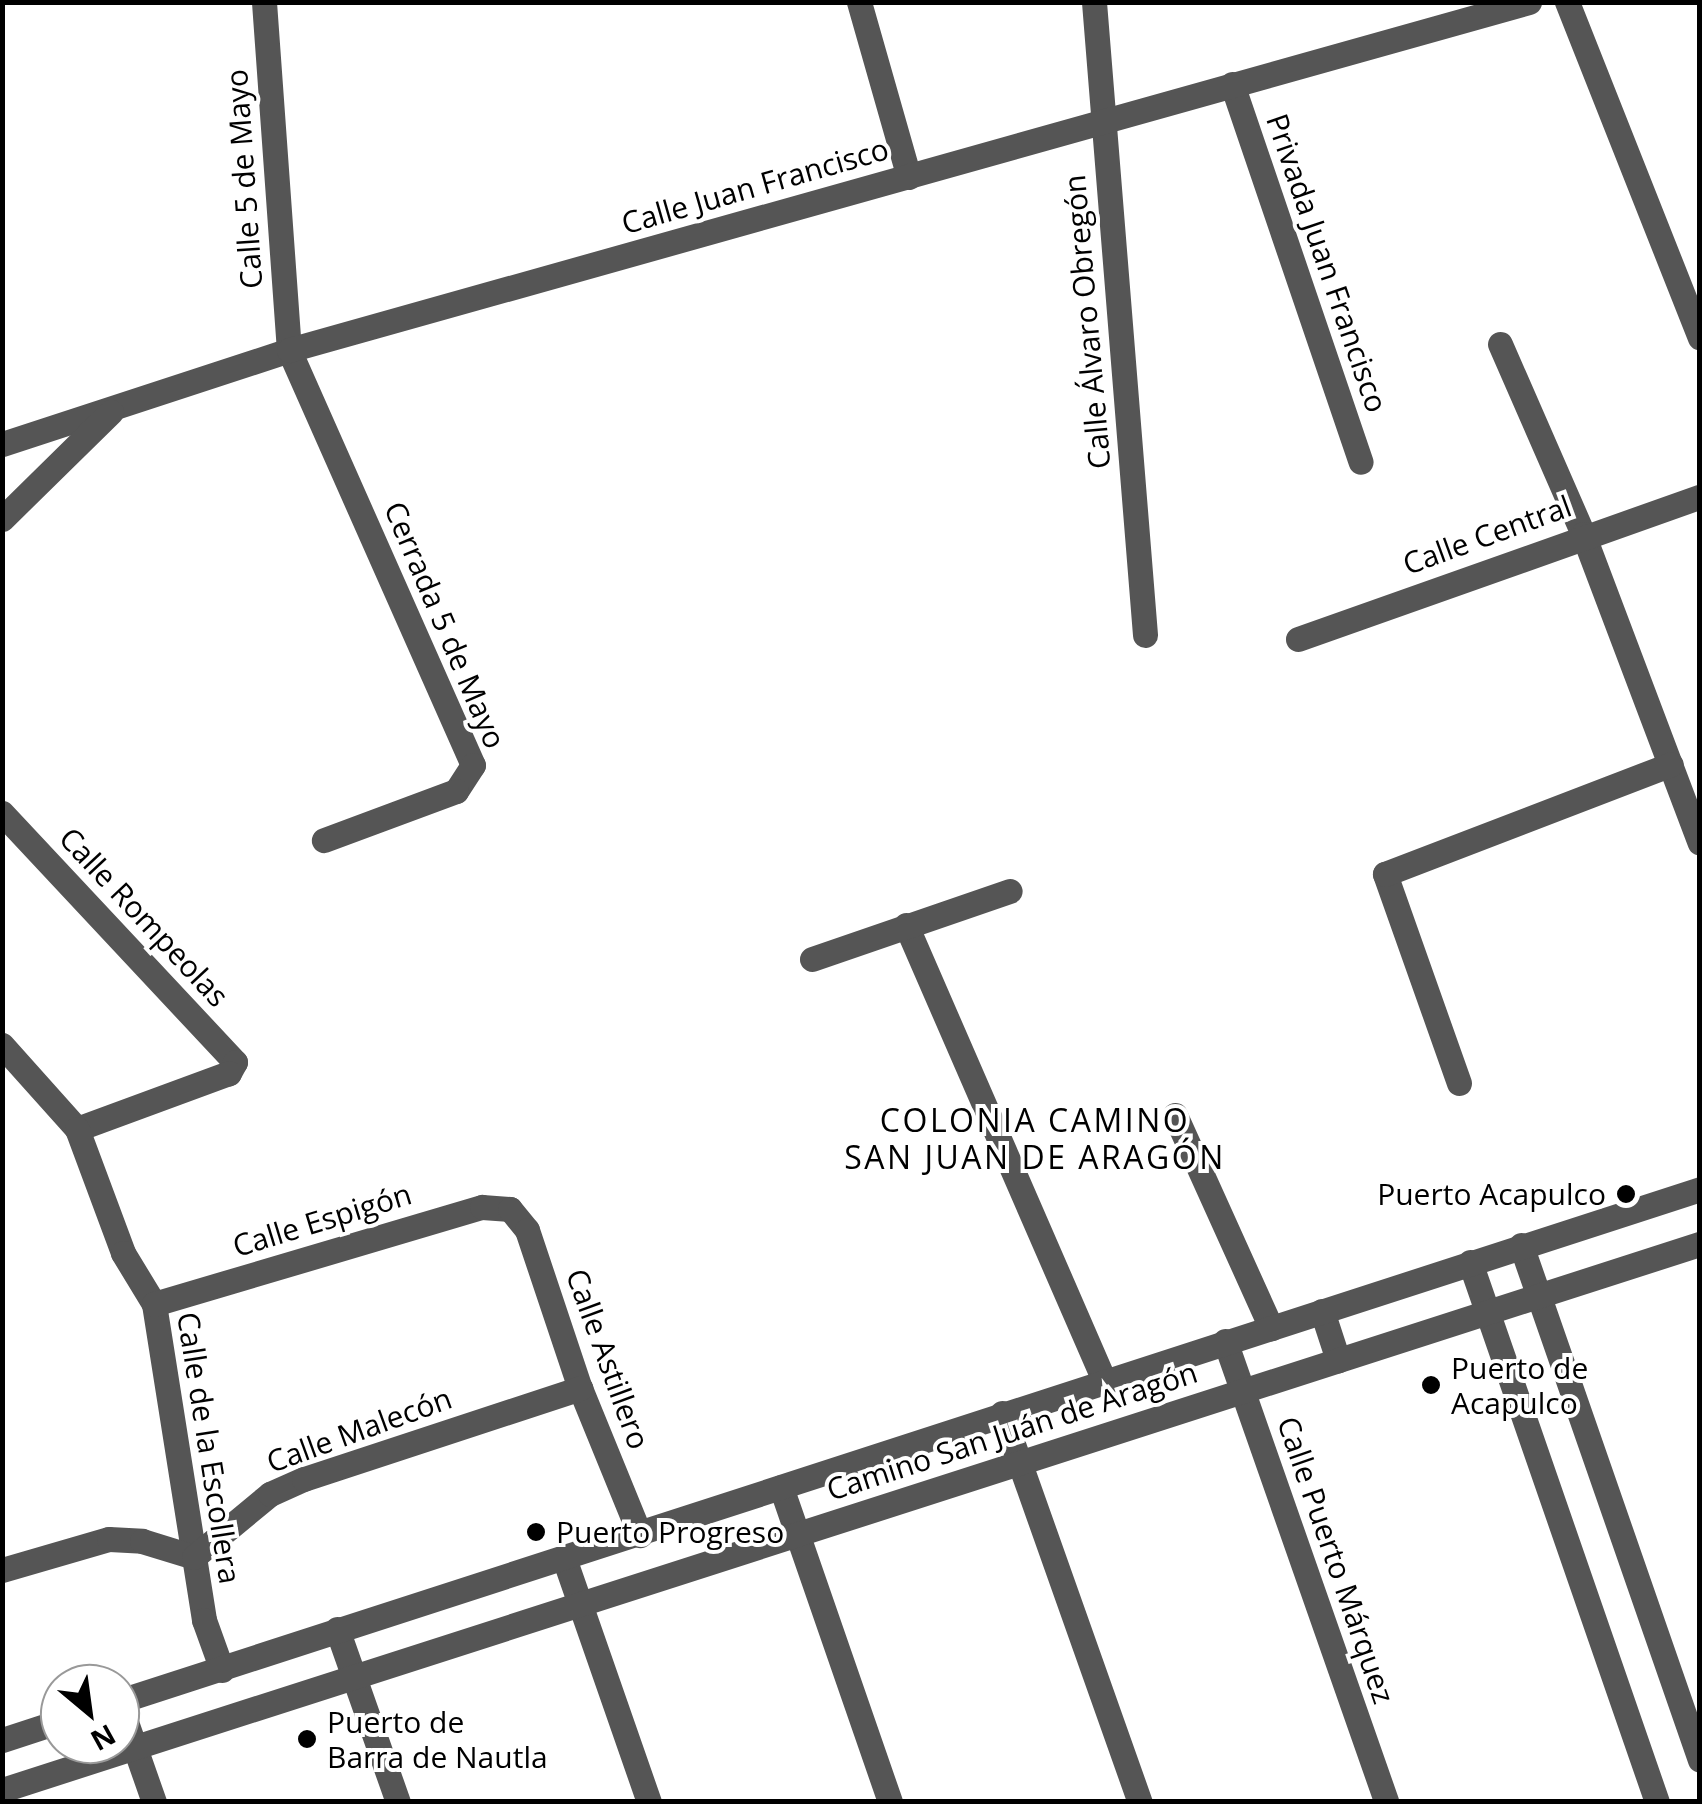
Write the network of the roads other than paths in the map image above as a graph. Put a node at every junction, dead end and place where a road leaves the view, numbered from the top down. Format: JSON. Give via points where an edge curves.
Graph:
{"nodes":[{"id":1,"x":264,"y":2,"type":"edge"},
{"id":2,"x":859,"y":2,"type":"edge"},
{"id":3,"x":1094,"y":2,"type":"edge"},
{"id":4,"x":1529,"y":2,"type":"edge"},
{"id":5,"x":1568,"y":2,"type":"edge"},
{"id":6,"x":1232,"y":84,"type":"junction"},
{"id":7,"x":1104,"y":123,"type":"junction"},
{"id":8,"x":909,"y":177,"type":"junction"},
{"id":9,"x":1700,"y":338,"type":"edge"},
{"id":10,"x":1500,"y":344,"type":"dead end"},
{"id":11,"x":289,"y":350,"type":"junction"},
{"id":12,"x":115,"y":408,"type":"junction"},
{"id":13,"x":2,"y":444,"type":"edge"},
{"id":14,"x":1360,"y":462,"type":"dead end"},
{"id":15,"x":1700,"y":496,"type":"edge"},
{"id":16,"x":2,"y":519,"type":"edge"},
{"id":17,"x":1583,"y":534,"type":"junction"},
{"id":18,"x":1145,"y":636,"type":"dead end"},
{"id":19,"x":1298,"y":639,"type":"dead end"},
{"id":20,"x":1670,"y":764,"type":"junction"},
{"id":21,"x":2,"y":813,"type":"edge"},
{"id":22,"x":324,"y":840,"type":"dead end"},
{"id":23,"x":1700,"y":842,"type":"edge"},
{"id":24,"x":1010,"y":891,"type":"dead end"},
{"id":25,"x":906,"y":924,"type":"junction"},
{"id":26,"x":812,"y":959,"type":"dead end"},
{"id":27,"x":2,"y":1046,"type":"edge"},
{"id":28,"x":1459,"y":1083,"type":"dead end"},
{"id":29,"x":1175,"y":1115,"type":"dead end"},
{"id":30,"x":77,"y":1129,"type":"junction"},
{"id":31,"x":1700,"y":1190,"type":"edge"},
{"id":32,"x":510,"y":1209,"type":"joint"},
{"id":33,"x":1700,"y":1244,"type":"edge"},
{"id":34,"x":1521,"y":1245,"type":"junction"},
{"id":35,"x":1470,"y":1262,"type":"junction"},
{"id":36,"x":1538,"y":1294,"type":"junction"},
{"id":37,"x":154,"y":1304,"type":"junction"},
{"id":38,"x":1485,"y":1310,"type":"junction"},
{"id":39,"x":1322,"y":1311,"type":"junction"},
{"id":40,"x":1271,"y":1328,"type":"junction"},
{"id":41,"x":1225,"y":1341,"type":"junction"},
{"id":42,"x":1338,"y":1360,"type":"junction"},
{"id":43,"x":1104,"y":1380,"type":"junction"},
{"id":44,"x":580,"y":1388,"type":"junction"},
{"id":45,"x":1242,"y":1390,"type":"junction"},
{"id":46,"x":1002,"y":1413,"type":"junction"},
{"id":47,"x":1018,"y":1462,"type":"junction"},
{"id":48,"x":781,"y":1487,"type":"junction"},
{"id":49,"x":640,"y":1535,"type":"junction"},
{"id":50,"x":798,"y":1536,"type":"junction"},
{"id":51,"x":194,"y":1557,"type":"junction"},
{"id":52,"x":564,"y":1558,"type":"junction"},
{"id":53,"x":2,"y":1570,"type":"edge"},
{"id":54,"x":581,"y":1606,"type":"junction"},
{"id":55,"x":337,"y":1629,"type":"junction"},
{"id":56,"x":222,"y":1670,"type":"junction"},
{"id":57,"x":354,"y":1678,"type":"junction"},
{"id":58,"x":140,"y":1697,"type":"edge"},
{"id":59,"x":40,"y":1728,"type":"edge"},
{"id":60,"x":2,"y":1740,"type":"edge"},
{"id":61,"x":140,"y":1748,"type":"edge"},
{"id":62,"x":1700,"y":1760,"type":"edge"},
{"id":63,"x":140,"y":1761,"type":"edge"},
{"id":64,"x":87,"y":1764,"type":"edge"},
{"id":65,"x":2,"y":1790,"type":"edge"},
{"id":66,"x":154,"y":1802,"type":"edge"},
{"id":67,"x":398,"y":1802,"type":"edge"},
{"id":68,"x":649,"y":1802,"type":"edge"},
{"id":69,"x":890,"y":1802,"type":"edge"},
{"id":70,"x":1140,"y":1802,"type":"edge"},
{"id":71,"x":1386,"y":1802,"type":"edge"},
{"id":72,"x":1657,"y":1802,"type":"edge"}],
"edges":[{"from":1,"to":11,"type":"street","name":"Calle 5 de Mayo"},
{"from":2,"to":8,"type":"street"},
{"from":3,"to":7,"type":"street","name":"Calle Álvaro Obregón"},
{"from":4,"to":6,"type":"street","name":"Calle Juan Francisco"},
{"from":5,"to":9,"type":"street"},
{"from":6,"to":7,"type":"street","name":"Calle Juan Francisco"},
{"from":6,"to":14,"type":"street","name":"Privada Juan Francisco"},
{"from":7,"to":8,"type":"street","name":"Calle Juan Francisco"},
{"from":7,"to":18,"type":"street","name":"Calle Álvaro Obregón"},
{"from":8,"to":11,"type":"street","name":"Calle Juan Francisco"},
{"from":10,"to":17,"type":"street"},
{"from":11,"to":12,"type":"street","name":"Calle Juan Francisco"},
{"from":11,"to":22,"type":"street","name":"Cerrada 5 de Mayo","via":[[473,765],[472,777],[456,791]]},
{"from":12,"to":13,"type":"street","name":"Calle Juan Francisco"},
{"from":12,"to":16,"type":"street"},
{"from":15,"to":17,"type":"street","name":"Calle Central"},
{"from":17,"to":19,"type":"street","name":"Calle Central"},
{"from":17,"to":20,"type":"street"},
{"from":20,"to":23,"type":"street"},
{"from":20,"to":28,"type":"street","via":[[1385,874]]},
{"from":21,"to":30,"type":"street","name":"Calle Rompeolas","via":[[235,1067]]},
{"from":24,"to":25,"type":"street"},
{"from":25,"to":26,"type":"street"},
{"from":25,"to":43,"type":"street"},
{"from":27,"to":30,"type":"street"},
{"from":29,"to":40,"type":"street"},
{"from":30,"to":37,"type":"street","name":"Calle de la Escollera","via":[[123,1253]]},
{"from":31,"to":34,"type":"street","name":"Camino San Juán de Aragón"},
{"from":32,"to":37,"type":"street","name":"Calle Espigón","via":[[482,1207]]},
{"from":32,"to":44,"type":"street","name":"Calle Astillero","via":[[527,1230]]},
{"from":33,"to":36,"type":"street","name":"Camino San Juán de Aragón"},
{"from":34,"to":35,"type":"street","name":"Camino San Juán de Aragón"},
{"from":34,"to":36,"type":"street"},
{"from":35,"to":38,"type":"street"},
{"from":35,"to":39,"type":"street","name":"Camino San Juán de Aragón"},
{"from":36,"to":38,"type":"street","name":"Camino San Juán de Aragón"},
{"from":36,"to":62,"type":"street"},
{"from":37,"to":51,"type":"street","name":"Calle de la Escollera"},
{"from":38,"to":42,"type":"street","name":"Camino San Juán de Aragón"},
{"from":38,"to":72,"type":"street"},
{"from":39,"to":40,"type":"street","name":"Camino San Juán de Aragón"},
{"from":39,"to":42,"type":"street"},
{"from":40,"to":41,"type":"street","name":"Camino San Juán de Aragón"},
{"from":41,"to":43,"type":"street","name":"Camino San Juán de Aragón"},
{"from":41,"to":45,"type":"street","name":"Calle Puerto Márquez"},
{"from":42,"to":45,"type":"street","name":"Camino San Juán de Aragón"},
{"from":43,"to":46,"type":"street","name":"Camino San Juán de Aragón"},
{"from":44,"to":49,"type":"street","name":"Calle Astillero"},
{"from":44,"to":51,"type":"street","name":"Calle Malecón","via":[[304,1478],[270,1494]]},
{"from":45,"to":47,"type":"street","name":"Camino San Juán de Aragón"},
{"from":45,"to":71,"type":"street","name":"Calle Puerto Márquez"},
{"from":46,"to":47,"type":"street"},
{"from":46,"to":48,"type":"street","name":"Camino San Juán de Aragón"},
{"from":47,"to":50,"type":"street","name":"Camino San Juán de Aragón"},
{"from":47,"to":70,"type":"street"},
{"from":48,"to":49,"type":"street","name":"Camino San Juán de Aragón"},
{"from":48,"to":50,"type":"street"},
{"from":49,"to":52,"type":"street","name":"Camino San Juán de Aragón"},
{"from":50,"to":54,"type":"street","name":"Camino San Juán de Aragón"},
{"from":50,"to":69,"type":"street"},
{"from":51,"to":53,"type":"street","via":[[109,1539]]},
{"from":51,"to":56,"type":"street","name":"Calle de la Escollera","via":[[204,1620]]},
{"from":52,"to":54,"type":"street"},
{"from":52,"to":55,"type":"street","name":"Camino San Juán de Aragón"},
{"from":54,"to":57,"type":"street","name":"Camino San Juán de Aragón"},
{"from":54,"to":68,"type":"street"},
{"from":55,"to":56,"type":"street","name":"Camino San Juán de Aragón"},
{"from":55,"to":57,"type":"street"},
{"from":56,"to":58,"type":"street","name":"Camino San Juán de Aragón"},
{"from":57,"to":61,"type":"street","name":"Camino San Juán de Aragón"},
{"from":57,"to":67,"type":"street"},
{"from":59,"to":60,"type":"street"},
{"from":63,"to":66,"type":"street"},
{"from":64,"to":65,"type":"street","name":"Camino San Juán de Aragón"}]}
